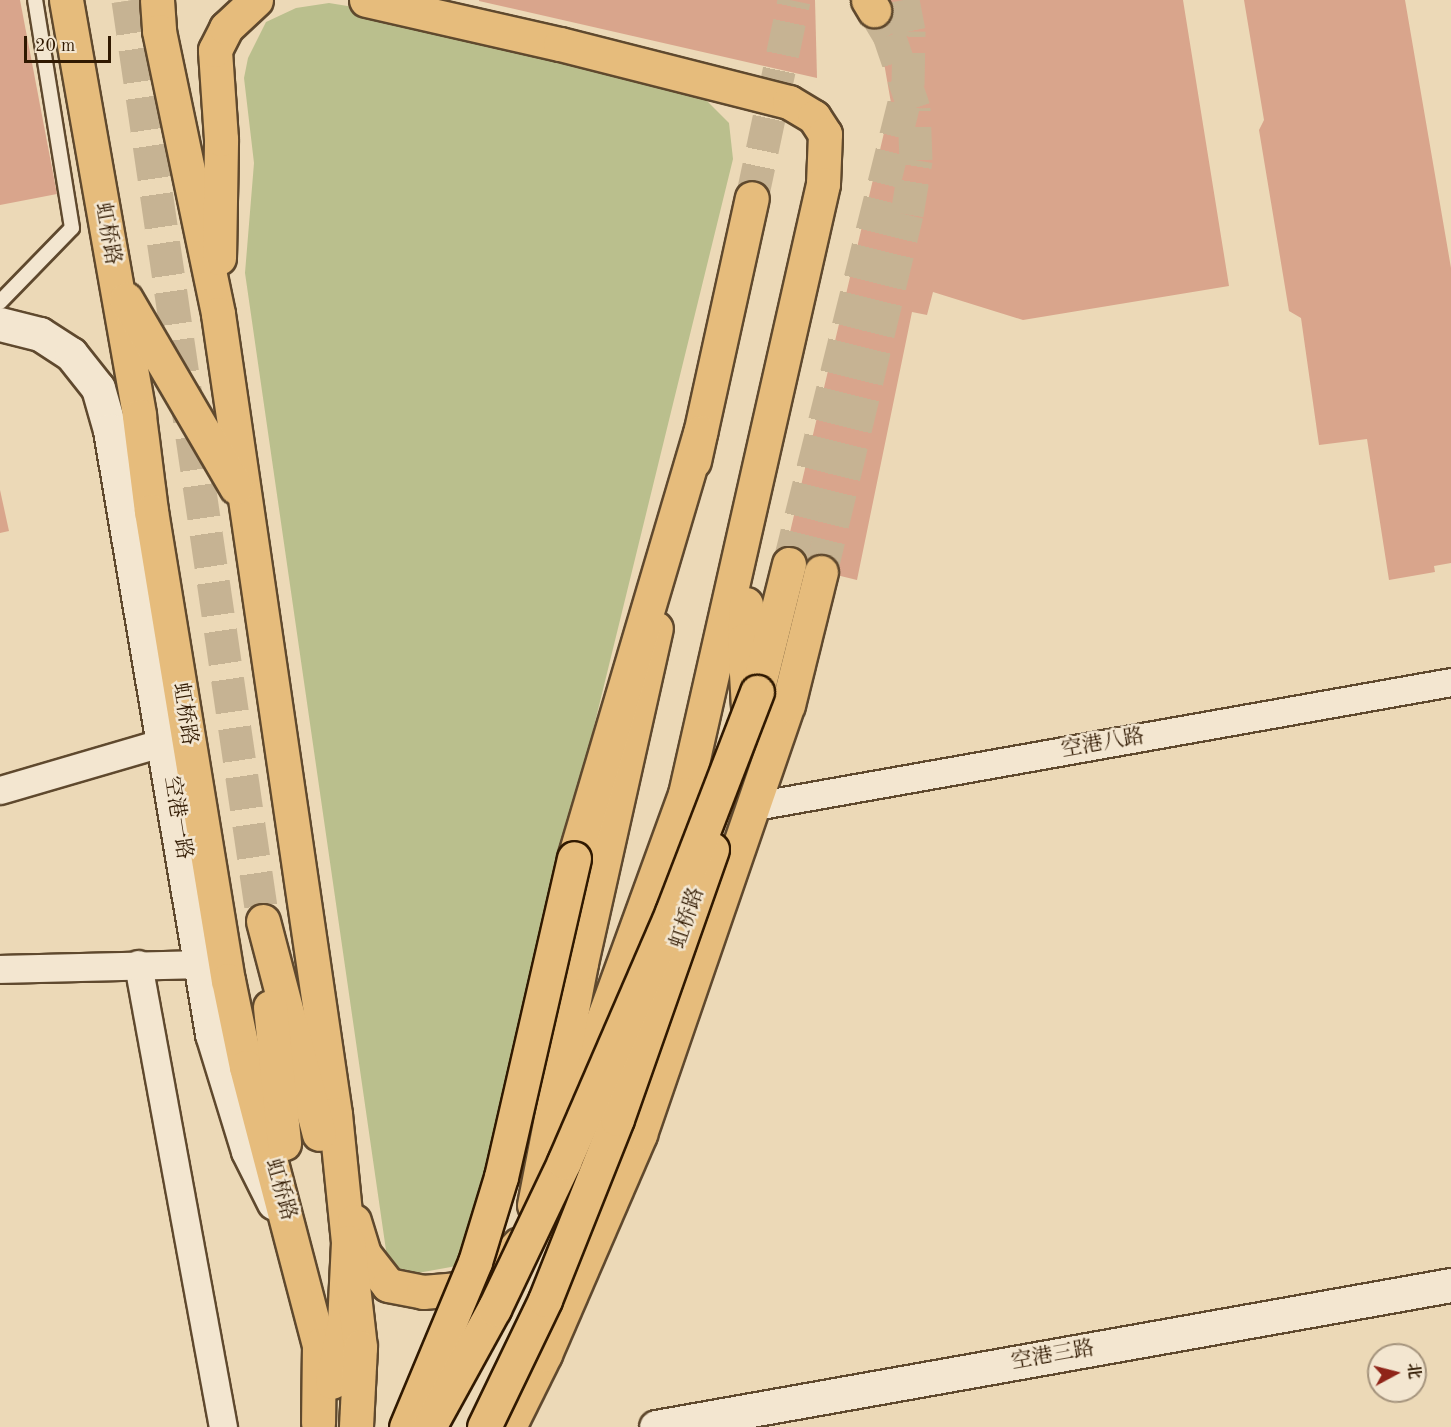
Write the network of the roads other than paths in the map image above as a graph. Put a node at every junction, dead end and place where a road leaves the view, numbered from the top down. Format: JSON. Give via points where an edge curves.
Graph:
{"nodes":[{"id":1,"x":35,"y":0,"type":"edge"},
{"id":2,"x":66,"y":0,"type":"edge"},
{"id":3,"x":157,"y":0,"type":"edge"},
{"id":4,"x":256,"y":0,"type":"edge"},
{"id":5,"x":366,"y":0,"type":"edge"},
{"id":6,"x":752,"y":198,"type":"tunnel mouth"},
{"id":7,"x":116,"y":282,"type":"junction"},
{"id":8,"x":0,"y":302,"type":"edge"},
{"id":9,"x":218,"y":314,"type":"junction"},
{"id":10,"x":0,"y":324,"type":"edge"},
{"id":11,"x":700,"y":432,"type":"junction"},
{"id":12,"x":754,"y":490,"type":"junction"},
{"id":13,"x":243,"y":500,"type":"junction"},
{"id":14,"x":789,"y":564,"type":"tunnel mouth"},
{"id":15,"x":821,"y":572,"type":"tunnel mouth"},
{"id":16,"x":1451,"y":682,"type":"edge"},
{"id":17,"x":757,"y":692,"type":"junction"},
{"id":18,"x":164,"y":742,"type":"junction"},
{"id":19,"x":0,"y":790,"type":"edge"},
{"id":20,"x":755,"y":806,"type":"junction"},
{"id":21,"x":138,"y":964,"type":"junction"},
{"id":22,"x":201,"y":964,"type":"junction"},
{"id":23,"x":0,"y":969,"type":"edge"},
{"id":24,"x":338,"y":1167,"type":"junction"},
{"id":25,"x":534,"y":1205,"type":"junction"},
{"id":26,"x":348,"y":1242,"type":"junction"},
{"id":27,"x":519,"y":1244,"type":"junction"},
{"id":28,"x":296,"y":1249,"type":"junction"},
{"id":29,"x":1451,"y":1285,"type":"edge"},
{"id":30,"x":317,"y":1425,"type":"edge"},
{"id":31,"x":223,"y":1427,"type":"edge"},
{"id":32,"x":356,"y":1427,"type":"edge"},
{"id":33,"x":406,"y":1427,"type":"edge"},
{"id":34,"x":429,"y":1427,"type":"edge"},
{"id":35,"x":445,"y":1427,"type":"edge"},
{"id":36,"x":484,"y":1427,"type":"edge"},
{"id":37,"x":509,"y":1427,"type":"edge"},
{"id":38,"x":656,"y":1427,"type":"edge"}],
"edges":[{"from":1,"to":8,"type":"lane","via":[[72,228]]},
{"from":2,"to":7,"type":"main road","name":"虹桥路"},
{"from":3,"to":9,"type":"main road","name":"虹桥路","via":[[159,32]]},
{"from":4,"to":9,"type":"main road","via":[[226,28],[215,50],[221,150]]},
{"from":5,"to":12,"type":"main road","via":[[690,76],[789,102],[813,117],[825,134],[823,184]]},
{"from":6,"to":11,"type":"main road"},
{"from":7,"to":13,"type":"main road"},
{"from":7,"to":28,"type":"main road","name":"虹桥路","via":[[228,980],[246,1067]]},
{"from":9,"to":13,"type":"main road","name":"虹桥路"},
{"from":10,"to":18,"type":"street","name":"空港一路","via":[[40,334],[71,354],[98,388],[110,430]]},
{"from":11,"to":25,"type":"main road","via":[[581,963]]},
{"from":11,"to":33,"type":"main road","bridge":true,"via":[[574,858],[485,1230],[436,1364]]},
{"from":12,"to":20,"type":"main road","via":[[744,640]]},
{"from":12,"to":25,"type":"main road","via":[[685,794]]},
{"from":13,"to":24,"type":"main road","name":"虹桥路","via":[[315,964]]},
{"from":14,"to":17,"type":"main road","name":"虹桥路"},
{"from":15,"to":20,"type":"main road","name":"虹桥路","via":[[788,705]]},
{"from":16,"to":20,"type":"street","name":"空港八路"},
{"from":17,"to":34,"type":"main road","bridge":true,"via":[[672,912],[564,1162],[494,1309]]},
{"from":17,"to":36,"type":"main road","name":"虹桥路","bridge":true,"via":[[731,797],[617,1119],[545,1300]]},
{"from":18,"to":19,"type":"street"},
{"from":18,"to":22,"type":"street","name":"空港一路"},
{"from":20,"to":37,"type":"main road","name":"虹桥路","via":[[640,1134],[545,1354]]},
{"from":21,"to":22,"type":"street"},
{"from":21,"to":23,"type":"street"},
{"from":21,"to":31,"type":"street"},
{"from":22,"to":28,"type":"street","name":"空港一路","via":[[212,1034],[248,1151]]},
{"from":24,"to":26,"type":"main road","name":"虹桥路"},
{"from":24,"to":27,"type":"main road","via":[[364,1254],[388,1285],[423,1292],[456,1289],[488,1277]]},
{"from":25,"to":27,"type":"main road"},
{"from":26,"to":28,"type":"main road","via":[[263,921]]},
{"from":26,"to":30,"type":"main road","name":"虹桥路","via":[[344,1323],[335,1375]]},
{"from":26,"to":32,"type":"main road","via":[[360,1347]]},
{"from":27,"to":35,"type":"main road","via":[[460,1399]]},
{"from":28,"to":30,"type":"main road","name":"虹桥路","via":[[319,1345]]},
{"from":29,"to":38,"type":"street","name":"空港三路"}]}
